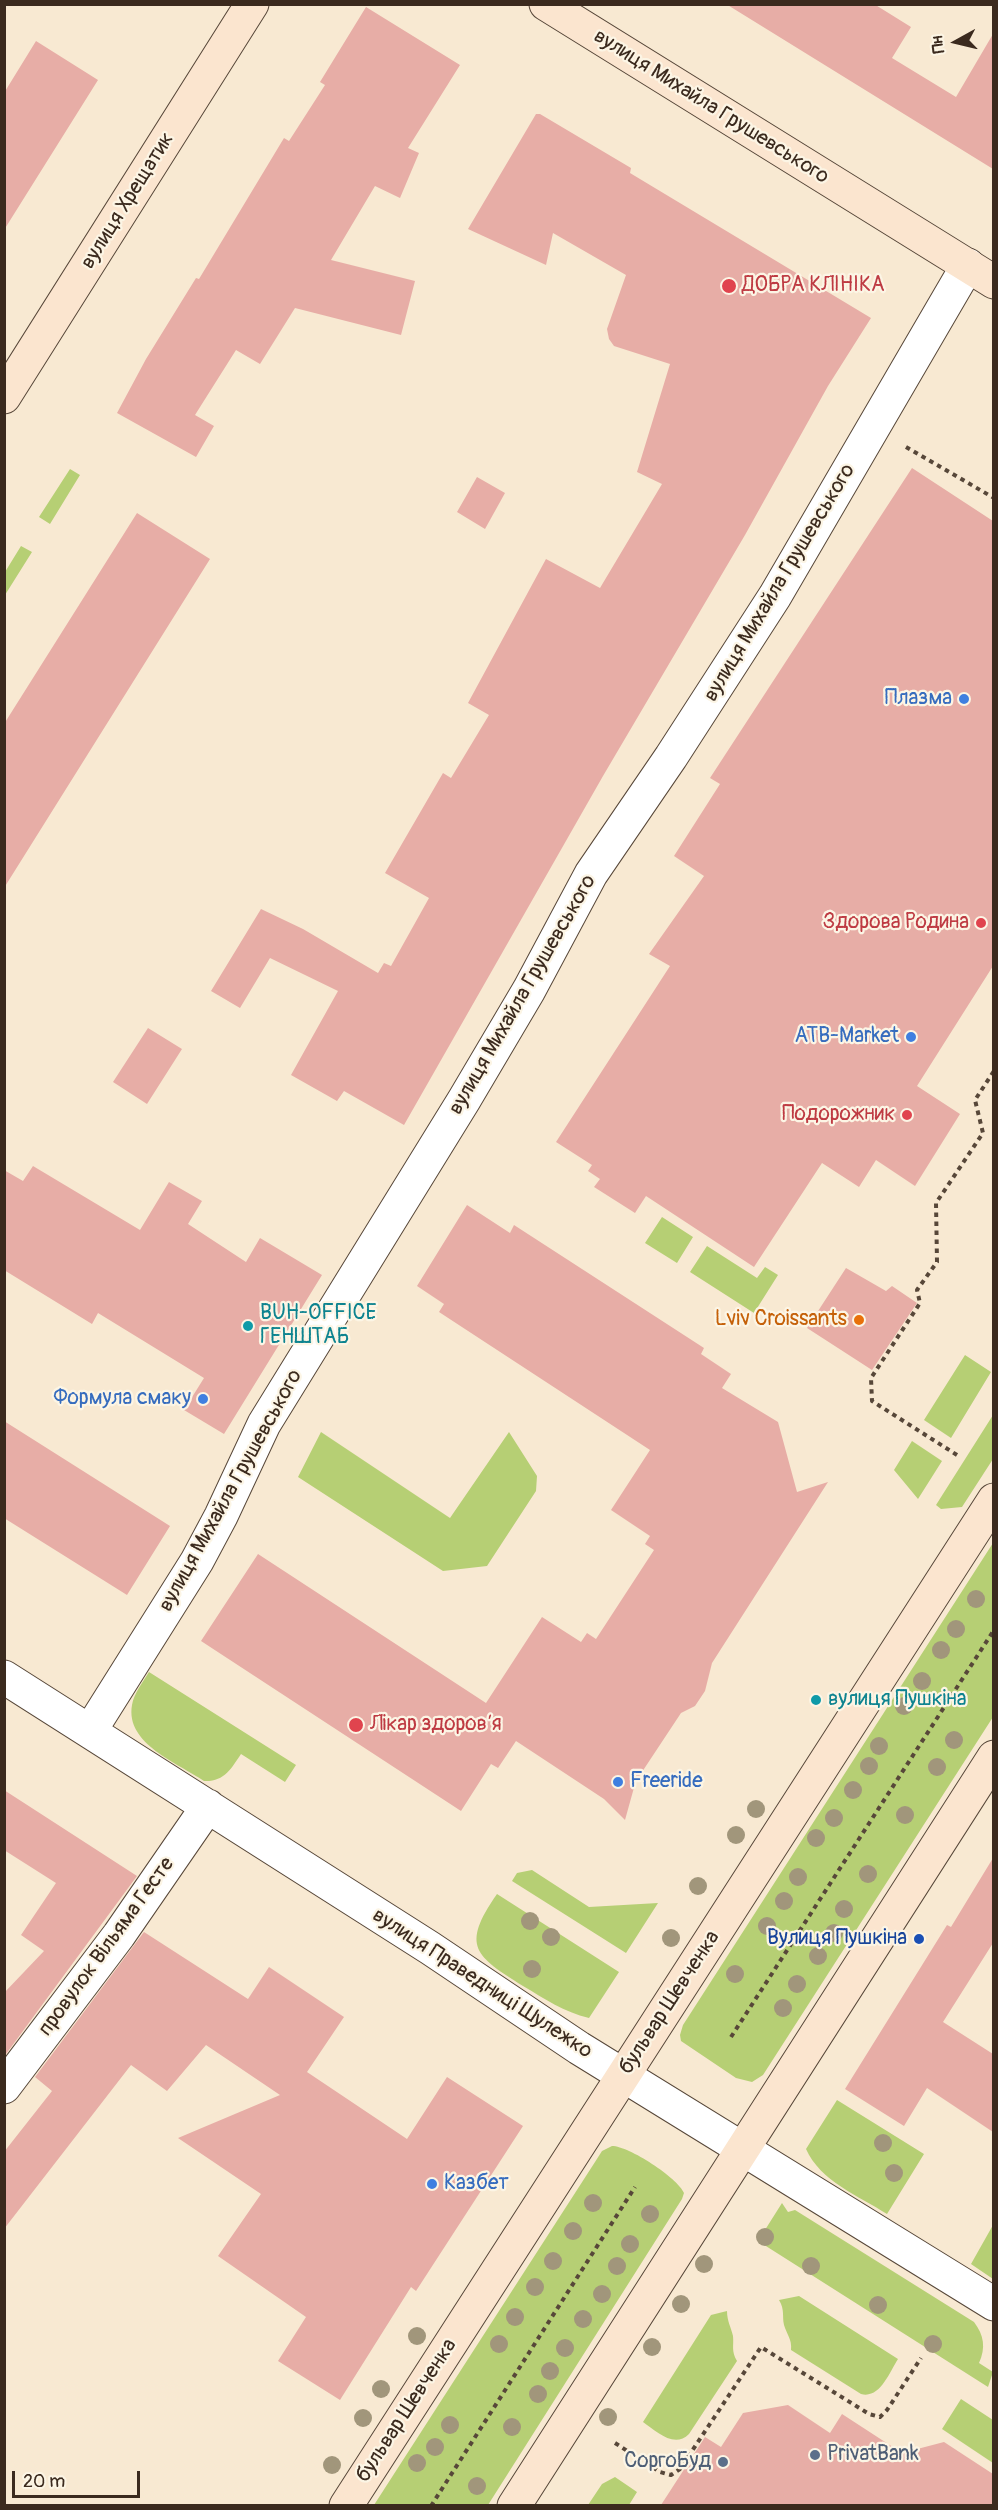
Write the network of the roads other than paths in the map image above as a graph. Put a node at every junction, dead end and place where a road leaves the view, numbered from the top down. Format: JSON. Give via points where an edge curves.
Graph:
{"nodes":[{"id":1,"x":252,"y":4,"type":"edge"},
{"id":2,"x":546,"y":4,"type":"edge"},
{"id":3,"x":981,"y":274,"type":"edge"},
{"id":4,"x":4,"y":397,"type":"edge"},
{"id":5,"x":993,"y":1500,"type":"edge"},
{"id":6,"x":4,"y":1677,"type":"edge"},
{"id":7,"x":90,"y":1731,"type":"junction"},
{"id":8,"x":993,"y":1757,"type":"edge"},
{"id":9,"x":208,"y":1806,"type":"junction"},
{"id":10,"x":623,"y":2076,"type":"junction"},
{"id":11,"x":4,"y":2087,"type":"edge"},
{"id":12,"x":743,"y":2148,"type":"junction"},
{"id":13,"x":993,"y":2304,"type":"edge"},
{"id":14,"x":346,"y":2505,"type":"edge"},
{"id":15,"x":514,"y":2505,"type":"edge"}],
"edges":[{"from":1,"to":4,"type":"main road","name":"вулиця Хрещатик"},
{"from":2,"to":3,"type":"main road","name":"вулиця Михайла Грушевського"},
{"from":3,"to":7,"type":"street","name":"вулиця Михайла Грушевського","via":[[671,757],[591,874],[464,1100],[264,1424],[197,1561]]},
{"from":5,"to":10,"type":"main road","name":"бульвар Шевченка"},
{"from":6,"to":7,"type":"street","name":"вулиця Праведниці Шулежко"},
{"from":7,"to":9,"type":"street","name":"вулиця Праведниці Шулежко"},
{"from":8,"to":12,"type":"main road"},
{"from":9,"to":10,"type":"street","name":"вулиця Праведниці Шулежко"},
{"from":9,"to":11,"type":"street","name":"провулок Вільяма Гесте","via":[[119,1935]]},
{"from":10,"to":12,"type":"street","name":"вулиця Праведниці Шулежко"},
{"from":10,"to":14,"type":"main road","name":"бульвар Шевченка"},
{"from":12,"to":13,"type":"street","name":"вулиця Праведниці Шулежко"},
{"from":12,"to":15,"type":"main road"}]}
